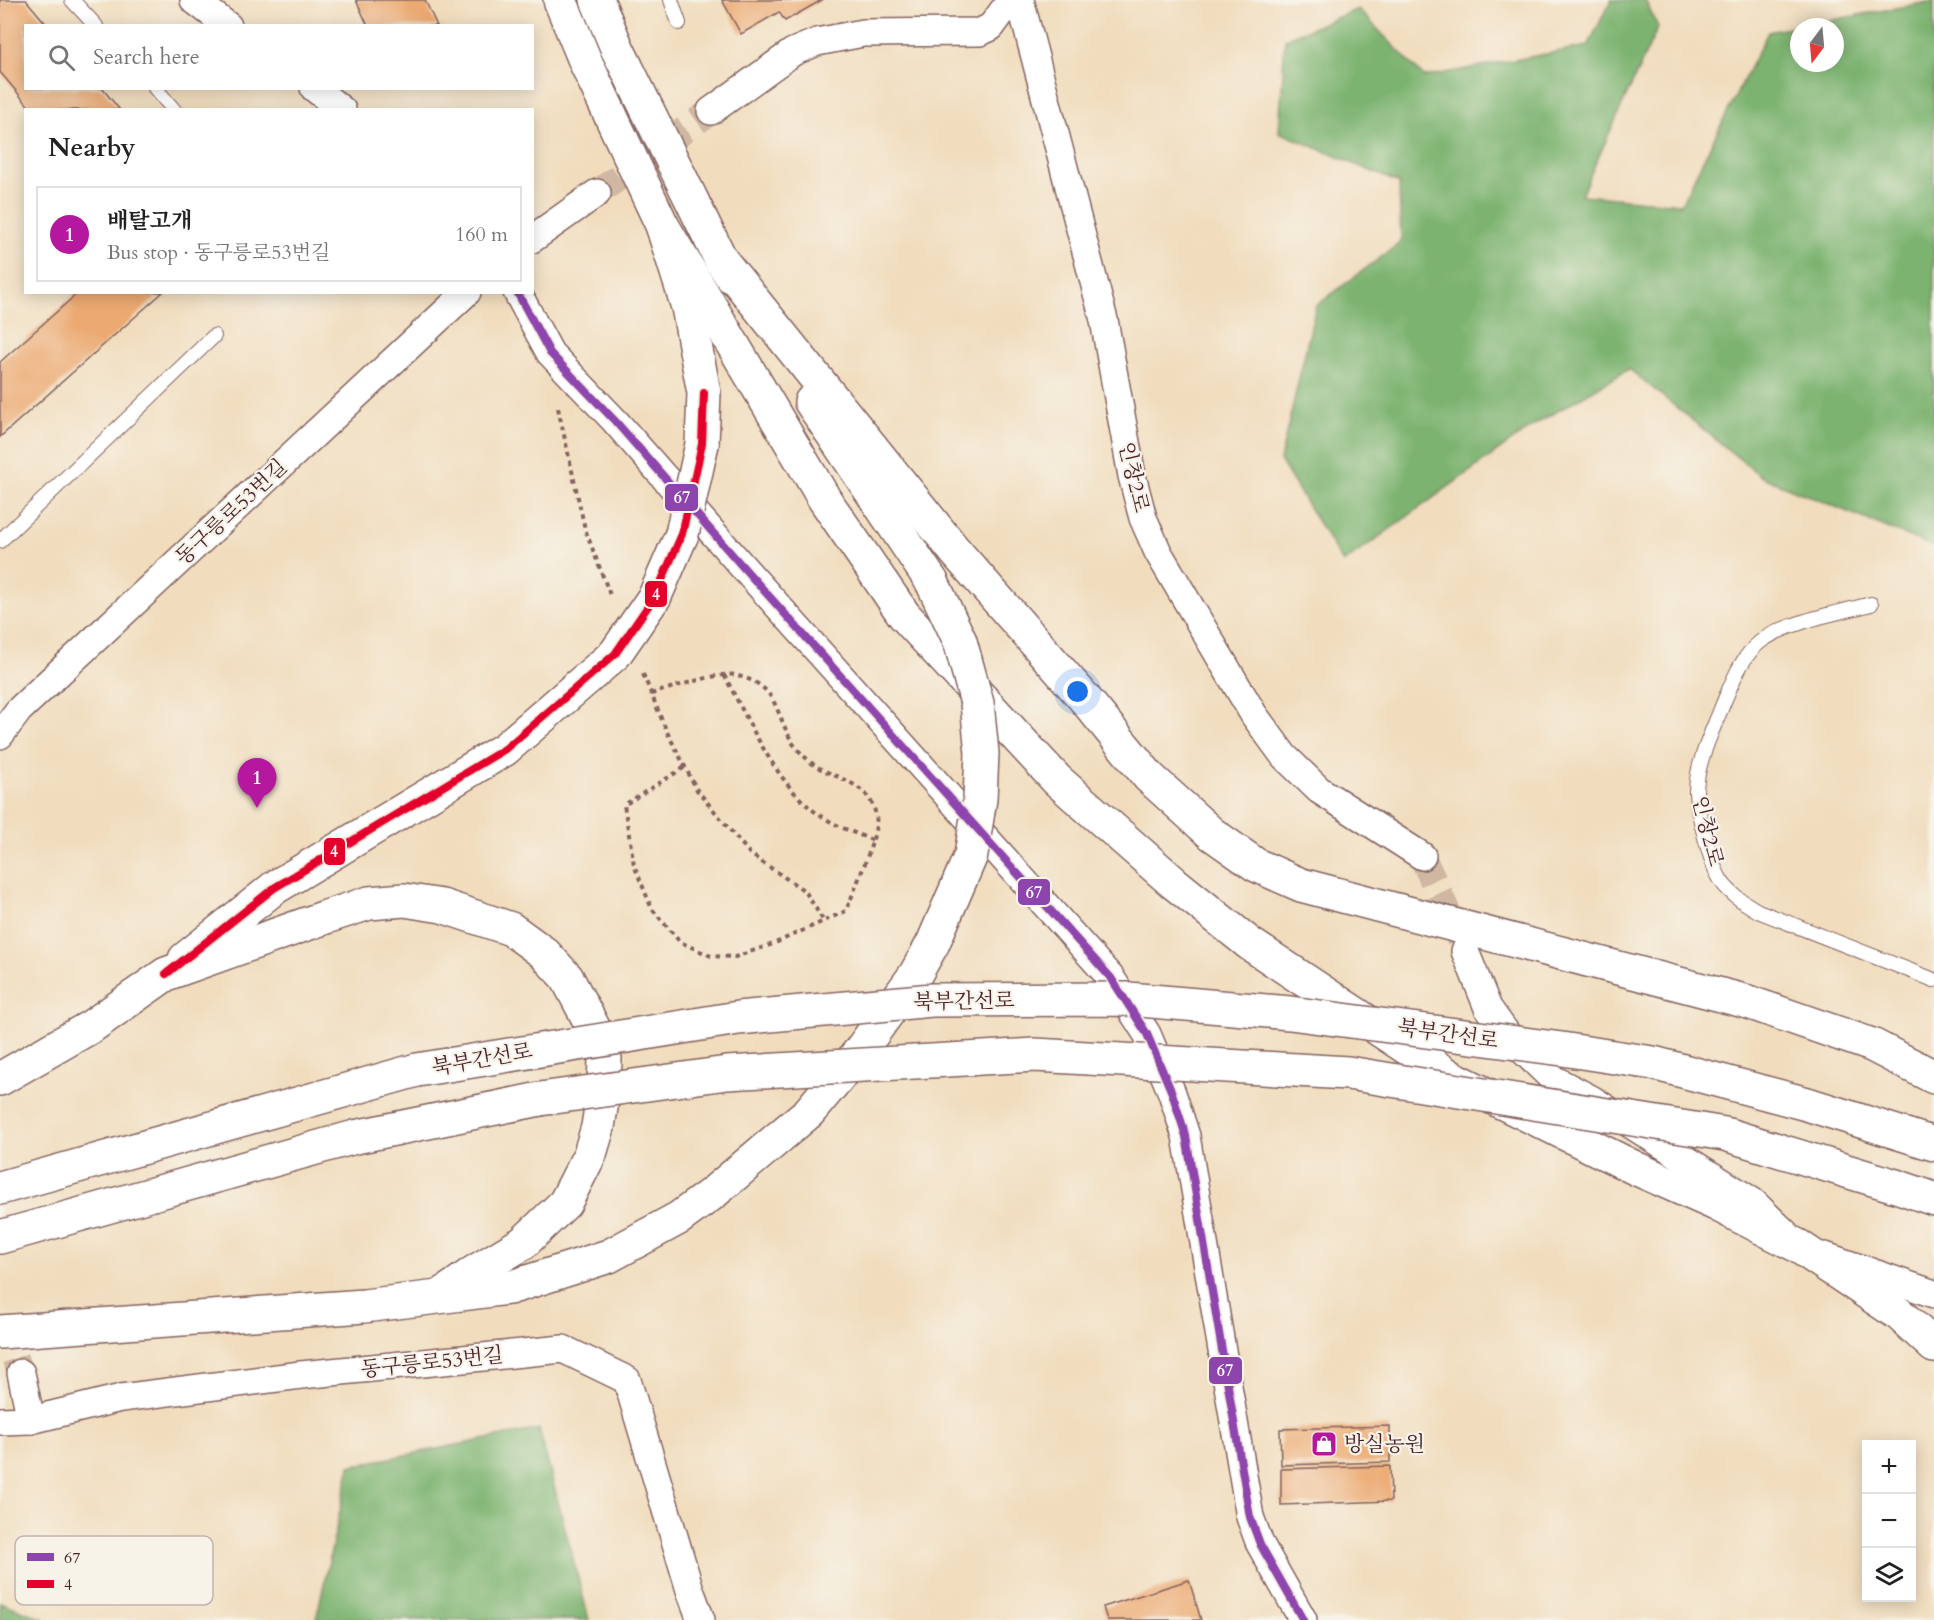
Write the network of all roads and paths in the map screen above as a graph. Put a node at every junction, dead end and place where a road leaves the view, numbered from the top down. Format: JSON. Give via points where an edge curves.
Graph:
{"nodes":[{"id":1,"x":72,"y":0,"type":"edge"},
{"id":2,"x":194,"y":0,"type":"edge"},
{"id":3,"x":560,"y":0,"type":"edge"},
{"id":4,"x":597,"y":0,"type":"edge"},
{"id":5,"x":671,"y":0,"type":"edge"},
{"id":6,"x":1011,"y":0,"type":"edge"},
{"id":7,"x":1020,"y":0,"type":"edge"},
{"id":8,"x":679,"y":23,"type":"dead end"},
{"id":9,"x":94,"y":24,"type":"edge"},
{"id":10,"x":225,"y":24,"type":"edge"},
{"id":11,"x":157,"y":90,"type":"edge"},
{"id":12,"x":317,"y":90,"type":"edge"},
{"id":13,"x":172,"y":108,"type":"edge"},
{"id":14,"x":339,"y":108,"type":"edge"},
{"id":15,"x":711,"y":111,"type":"tunnel mouth"},
{"id":16,"x":597,"y":193,"type":"tunnel mouth"},
{"id":17,"x":662,"y":225,"type":"junction"},
{"id":18,"x":534,"y":237,"type":"edge"},
{"id":19,"x":721,"y":260,"type":"junction"},
{"id":20,"x":465,"y":294,"type":"edge"},
{"id":21,"x":518,"y":294,"type":"edge"},
{"id":22,"x":214,"y":336,"type":"dead end"},
{"id":23,"x":550,"y":353,"type":"junction"},
{"id":24,"x":0,"y":542,"type":"edge"},
{"id":25,"x":610,"y":595,"type":"dead end"},
{"id":26,"x":1871,"y":604,"type":"dead end"},
{"id":27,"x":639,"y":665,"type":"dead end"},
{"id":28,"x":724,"y":675,"type":"junction"},
{"id":29,"x":651,"y":694,"type":"junction"},
{"id":30,"x":10,"y":703,"type":"edge"},
{"id":31,"x":0,"y":735,"type":"edge"},
{"id":32,"x":685,"y":767,"type":"junction"},
{"id":33,"x":872,"y":840,"type":"junction"},
{"id":34,"x":1422,"y":856,"type":"tunnel mouth"},
{"id":35,"x":823,"y":920,"type":"junction"},
{"id":36,"x":1465,"y":951,"type":"tunnel mouth"},
{"id":37,"x":166,"y":974,"type":"junction"},
{"id":38,"x":1934,"y":980,"type":"edge"},
{"id":39,"x":1882,"y":1049,"type":"junction"},
{"id":40,"x":1934,"y":1064,"type":"edge"},
{"id":41,"x":1934,"y":1077,"type":"edge"},
{"id":42,"x":0,"y":1079,"type":"edge"},
{"id":43,"x":1934,"y":1144,"type":"edge"},
{"id":44,"x":0,"y":1188,"type":"edge"},
{"id":45,"x":1934,"y":1199,"type":"edge"},
{"id":46,"x":0,"y":1237,"type":"edge"},
{"id":47,"x":1798,"y":1246,"type":"junction"},
{"id":48,"x":1934,"y":1294,"type":"edge"},
{"id":49,"x":438,"y":1297,"type":"junction"},
{"id":50,"x":0,"y":1332,"type":"edge"},
{"id":51,"x":1934,"y":1346,"type":"edge"},
{"id":52,"x":21,"y":1373,"type":"tunnel mouth"},
{"id":53,"x":32,"y":1420,"type":"junction"},
{"id":54,"x":0,"y":1421,"type":"edge"},
{"id":55,"x":702,"y":1620,"type":"edge"},
{"id":56,"x":1303,"y":1620,"type":"edge"}],
"edges":[{"from":1,"to":9,"type":"lane"},
{"from":2,"to":10,"type":"street"},
{"from":3,"to":17,"type":"main road"},
{"from":4,"to":19,"type":"main road"},
{"from":5,"to":8,"type":"lane"},
{"from":6,"to":15,"type":"street","via":[[991,27],[980,32],[863,33],[818,42],[793,52]]},
{"from":7,"to":34,"type":"street","name":"인창2로","via":[[1104,320],[1132,476],[1143,518],[1158,552],[1254,715],[1284,756],[1319,790]]},
{"from":11,"to":13,"type":"lane"},
{"from":12,"to":14,"type":"street"},
{"from":16,"to":18,"type":"street"},
{"from":17,"to":37,"type":"main road","bridge":true,"via":[[688,307],[704,393],[702,444],[682,534],[655,596],[615,654],[505,749],[274,888]]},
{"from":17,"to":47,"type":"main road","via":[[825,500],[904,615],[1057,780],[1174,884],[1250,944],[1451,1077]]},
{"from":19,"to":39,"type":"main road","via":[[955,551],[1149,777],[1212,834],[1256,865],[1301,885],[1748,1002]]},
{"from":19,"to":49,"type":"main road","bridge":true,"via":[[932,582],[960,641],[977,703],[982,753],[971,855],[915,975],[860,1051],[809,1112],[705,1199],[679,1218],[609,1256],[509,1288]]},
{"from":20,"to":30,"type":"street","name":"동구릉로53번길"},
{"from":21,"to":23,"type":"street"},
{"from":22,"to":24,"type":"lane"},
{"from":23,"to":25,"type":"path","via":[[585,529]]},
{"from":23,"to":56,"type":"street","via":[[1111,978],[1147,1035],[1186,1136],[1250,1517],[1260,1544]]},
{"from":26,"to":38,"type":"lane","name":"인창2로","via":[[1777,631],[1747,654],[1703,753],[1696,791],[1698,809],[1718,875],[1743,902]]},
{"from":27,"to":29,"type":"path"},
{"from":28,"to":29,"type":"path"},
{"from":28,"to":33,"type":"path","via":[[767,754],[789,785],[813,810]]},
{"from":28,"to":33,"type":"path","via":[[755,682],[774,699],[789,738],[808,760],[871,798],[877,819]]},
{"from":29,"to":32,"type":"path"},
{"from":30,"to":31,"type":"street","name":"동구릉로53번길"},
{"from":32,"to":35,"type":"path","via":[[697,790],[750,854],[805,891]]},
{"from":32,"to":35,"type":"path","via":[[624,805],[634,866],[652,909],[680,942],[711,956],[735,957]]},
{"from":33,"to":35,"type":"path","via":[[846,911]]},
{"from":36,"to":47,"type":"street","via":[[1488,1008],[1509,1037],[1553,1078],[1753,1202]]},
{"from":37,"to":42,"type":"main road","via":[[92,1026]]},
{"from":37,"to":49,"type":"main road","via":[[369,903],[404,900],[442,906],[511,929],[544,953],[567,978],[605,1058],[598,1127],[590,1154],[565,1203],[541,1227],[523,1243]]},
{"from":39,"to":40,"type":"street"},
{"from":39,"to":41,"type":"main road"},
{"from":43,"to":44,"type":"main road","name":"북부간선로","bridge":true,"via":[[1807,1104],[1653,1063],[1562,1049],[1290,1013],[1128,999],[932,1000],[749,1017],[417,1070]]},
{"from":45,"to":46,"type":"main road","bridge":true,"via":[[1725,1134],[1336,1072],[1035,1055],[727,1073],[540,1099],[355,1137]]},
{"from":47,"to":48,"type":"street"},
{"from":47,"to":51,"type":"main road","via":[[1899,1314]]},
{"from":49,"to":50,"type":"main road","via":[[352,1307]]},
{"from":52,"to":53,"type":"street"},
{"from":53,"to":54,"type":"street","name":"동구릉로53번길"},
{"from":53,"to":55,"type":"street","name":"동구릉로53번길","via":[[121,1398],[301,1375],[563,1349],[627,1380]]}]}
